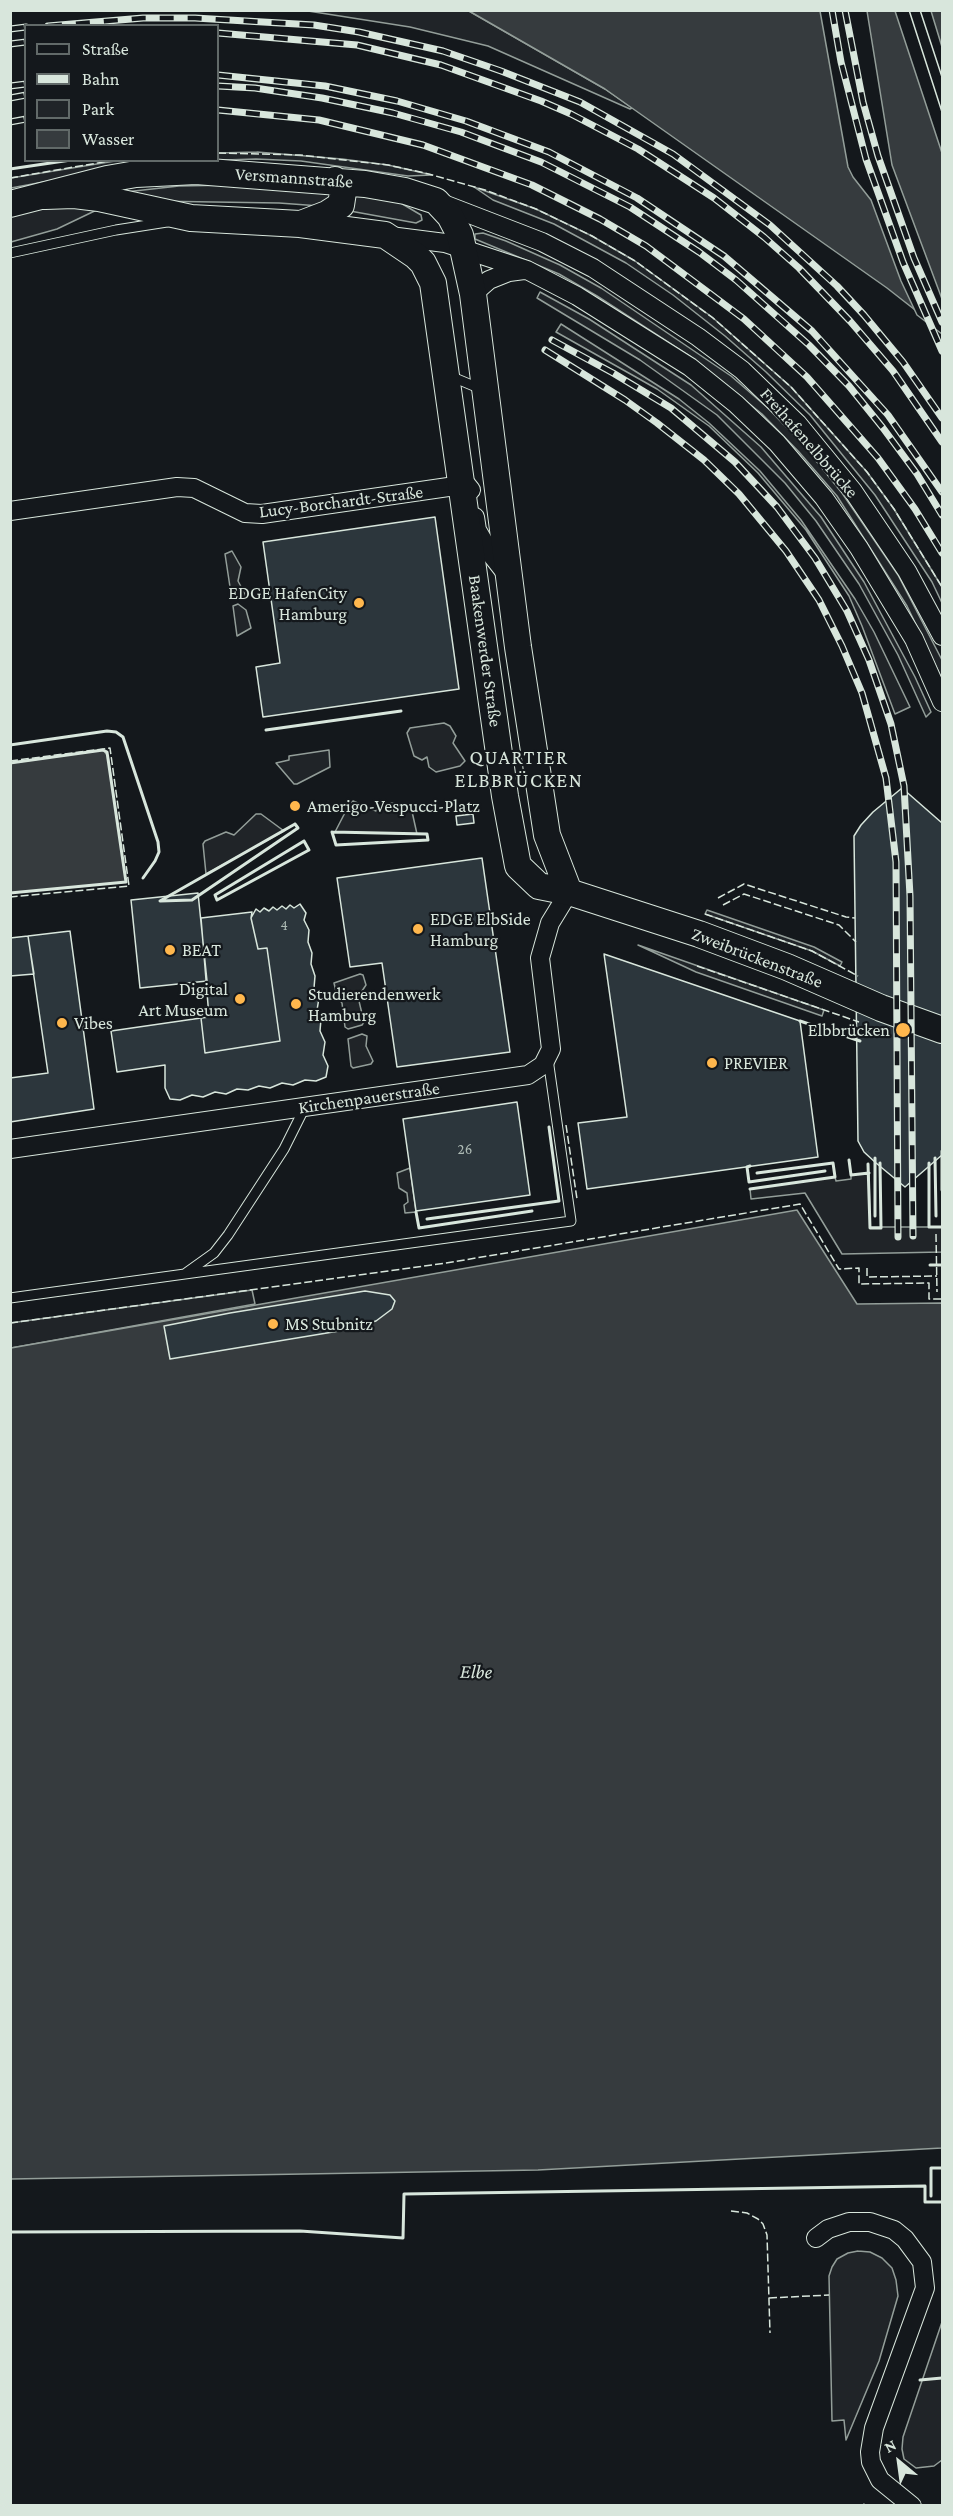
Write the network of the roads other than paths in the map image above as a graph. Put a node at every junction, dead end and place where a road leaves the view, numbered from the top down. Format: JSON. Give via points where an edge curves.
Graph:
{"nodes":[{"id":1,"x":335,"y":180,"type":"junction"},
{"id":2,"x":45,"y":196,"type":"junction"},
{"id":3,"x":436,"y":201,"type":"junction"},
{"id":4,"x":10,"y":204,"type":"edge"},
{"id":5,"x":191,"y":218,"type":"junction"},
{"id":6,"x":300,"y":224,"type":"junction"},
{"id":7,"x":503,"y":226,"type":"junction"},
{"id":8,"x":385,"y":235,"type":"junction"},
{"id":9,"x":456,"y":241,"type":"junction"},
{"id":10,"x":10,"y":253,"type":"edge"},
{"id":11,"x":527,"y":270,"type":"junction"},
{"id":12,"x":433,"y":283,"type":"junction"},
{"id":13,"x":473,"y":294,"type":"junction"},
{"id":14,"x":448,"y":375,"type":"junction"},
{"id":15,"x":486,"y":392,"type":"junction"},
{"id":16,"x":462,"y":485,"type":"junction"},
{"id":17,"x":10,"y":511,"type":"edge"},
{"id":18,"x":510,"y":578,"type":"junction"},
{"id":19,"x":942,"y":636,"type":"edge"},
{"id":20,"x":942,"y":702,"type":"edge"},
{"id":21,"x":569,"y":892,"type":"junction"},
{"id":22,"x":942,"y":1030,"type":"edge"},
{"id":23,"x":548,"y":1057,"type":"junction"},
{"id":24,"x":305,"y":1107,"type":"junction"},
{"id":25,"x":10,"y":1149,"type":"edge"},
{"id":26,"x":184,"y":1275,"type":"junction"},
{"id":27,"x":10,"y":1298,"type":"edge"},
{"id":28,"x":816,"y":2238,"type":"dead end"},
{"id":29,"x":916,"y":2504,"type":"edge"}],
"edges":[{"from":1,"to":2,"type":"main road","name":"Versmannstraße","via":[[169,172],[107,179]]},
{"from":1,"to":3,"type":"main road","name":"Versmannstraße"},
{"from":1,"to":6,"type":"main road","via":[[343,192],[341,205]]},
{"from":2,"to":4,"type":"main road","name":"Versmannstraße"},
{"from":2,"to":5,"type":"main road","name":"Versmannstraße","via":[[99,198]]},
{"from":3,"to":7,"type":"street","name":"Versmannstraße"},
{"from":3,"to":9,"type":"main road","via":[[450,216]]},
{"from":5,"to":6,"type":"main road","name":"Versmannstraße"},
{"from":5,"to":10,"type":"lane","name":"Versmannstraße"},
{"from":6,"to":8,"type":"main road","name":"Versmannstraße"},
{"from":7,"to":9,"type":"street","via":[[479,224]]},
{"from":7,"to":19,"type":"street","name":"Freihafenelbbrücke","via":[[616,282],[725,356],[767,392],[853,491],[907,571]]},
{"from":8,"to":9,"type":"street","name":"Versmannstraße"},
{"from":8,"to":12,"type":"main road","via":[[421,261]]},
{"from":9,"to":11,"type":"street","name":"Freihafenelbbrücke"},
{"from":9,"to":12,"type":"street","name":"Baakenwerder Straße","via":[[434,264]]},
{"from":9,"to":13,"type":"main road","name":"Baakenwerder Straße"},
{"from":11,"to":13,"type":"street","via":[[489,280]]},
{"from":11,"to":20,"type":"street","name":"Freihafenelbbrücke","via":[[577,296],[690,367],[777,443],[824,498],[859,548],[914,639]]},
{"from":12,"to":14,"type":"main road","name":"Baakenwerder Straße"},
{"from":13,"to":15,"type":"main road","name":"Baakenwerder Straße"},
{"from":14,"to":15,"type":"lane"},
{"from":14,"to":16,"type":"main road","name":"Baakenwerder Straße"},
{"from":15,"to":18,"type":"main road","name":"Baakenwerder Straße"},
{"from":16,"to":17,"type":"street","name":"Lucy-Borchardt-Straße","via":[[262,514],[245,513],[194,488],[177,487]]},
{"from":16,"to":18,"type":"street","name":"Baakenwerder Straße","via":[[471,489],[477,530]]},
{"from":16,"to":21,"type":"main road","name":"Baakenwerder Straße","via":[[515,860],[539,886]]},
{"from":18,"to":21,"type":"main road","name":"Baakenwerder Straße","via":[[547,835]]},
{"from":21,"to":22,"type":"main road","name":"Zweibrückenstraße","via":[[740,949]]},
{"from":21,"to":23,"type":"street","via":[[550,923],[540,958],[552,1042]]},
{"from":23,"to":24,"type":"street","name":"Kirchenpauerstraße","via":[[528,1075]]},
{"from":23,"to":26,"type":"lane","via":[[571,1221]]},
{"from":24,"to":25,"type":"street","name":"Kirchenpauerstraße"},
{"from":24,"to":26,"type":"lane","via":[[284,1149],[228,1235],[214,1253]]},
{"from":26,"to":27,"type":"lane"},
{"from":28,"to":29,"type":"street","via":[[849,2222],[870,2223],[894,2230],[922,2262],[926,2288],[874,2428],[870,2452],[880,2480]]}]}
